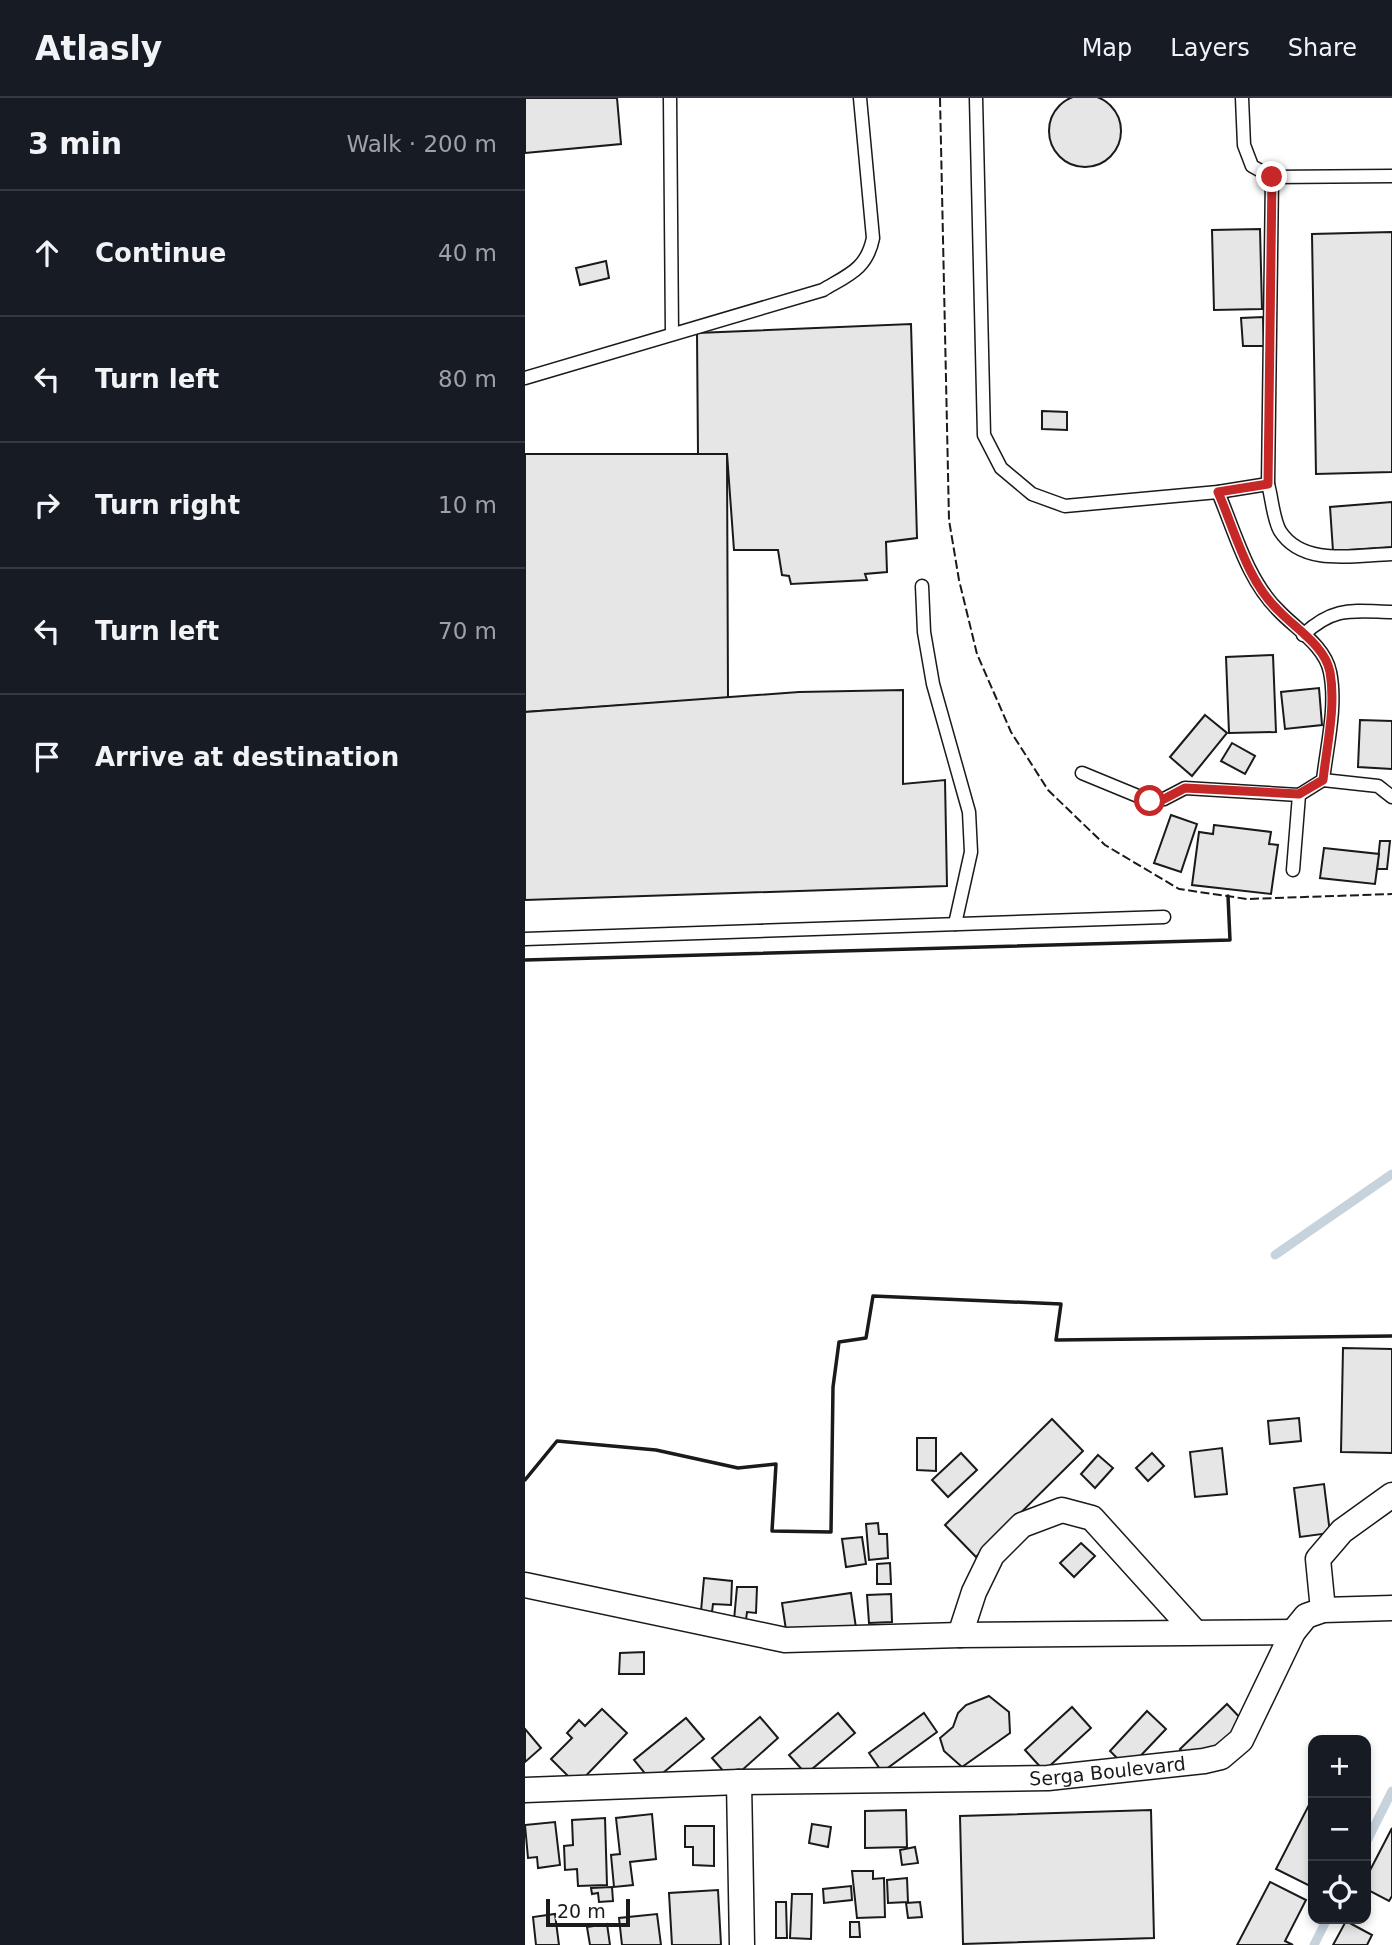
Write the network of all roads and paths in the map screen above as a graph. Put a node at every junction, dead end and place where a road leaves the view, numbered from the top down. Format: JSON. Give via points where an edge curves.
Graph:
{"nodes":[{"id":1,"x":670,"y":98,"type":"edge"},
{"id":2,"x":860,"y":98,"type":"edge"},
{"id":3,"x":976,"y":98,"type":"edge"},
{"id":4,"x":1242,"y":98,"type":"edge"},
{"id":5,"x":1392,"y":176,"type":"edge"},
{"id":6,"x":1272,"y":177,"type":"junction"},
{"id":7,"x":672,"y":334,"type":"junction"},
{"id":8,"x":525,"y":378,"type":"edge"},
{"id":9,"x":1268,"y":484,"type":"junction"},
{"id":10,"x":1218,"y":492,"type":"junction"},
{"id":11,"x":1392,"y":554,"type":"edge"},
{"id":12,"x":922,"y":586,"type":"dead end"},
{"id":13,"x":1392,"y":612,"type":"edge"},
{"id":14,"x":1303,"y":635,"type":"junction"},
{"id":15,"x":1082,"y":773,"type":"dead end"},
{"id":16,"x":1323,"y":780,"type":"junction"},
{"id":17,"x":1299,"y":794,"type":"junction"},
{"id":18,"x":1392,"y":797,"type":"edge"},
{"id":19,"x":1293,"y":870,"type":"dead end"},
{"id":20,"x":1164,"y":917,"type":"dead end"},
{"id":21,"x":955,"y":924,"type":"junction"},
{"id":22,"x":525,"y":939,"type":"edge"},
{"id":23,"x":1392,"y":1495,"type":"edge"},
{"id":24,"x":525,"y":1585,"type":"edge"},
{"id":25,"x":1392,"y":1608,"type":"edge"},
{"id":26,"x":1323,"y":1610,"type":"junction"},
{"id":27,"x":1195,"y":1632,"type":"junction"},
{"id":28,"x":1293,"y":1632,"type":"junction"},
{"id":29,"x":960,"y":1635,"type":"junction"},
{"id":30,"x":739,"y":1782,"type":"junction"},
{"id":31,"x":525,"y":1790,"type":"edge"},
{"id":32,"x":742,"y":1945,"type":"edge"}],
"edges":[{"from":1,"to":7,"type":"lane"},
{"from":2,"to":7,"type":"lane","via":[[873,237],[870,253],[857,270],[823,290]]},
{"from":3,"to":10,"type":"lane","via":[[984,435],[1001,468],[1032,494],[1065,506]]},
{"from":4,"to":6,"type":"lane","via":[[1244,145],[1252,166]]},
{"from":5,"to":6,"type":"lane"},
{"from":6,"to":9,"type":"lane"},
{"from":7,"to":8,"type":"lane"},
{"from":9,"to":10,"type":"lane"},
{"from":9,"to":11,"type":"lane","via":[[1279,530],[1296,549],[1323,556]]},
{"from":10,"to":14,"type":"lane","via":[[1255,580]]},
{"from":12,"to":21,"type":"lane","via":[[923,632],[933,684],[969,812],[971,852]]},
{"from":13,"to":14,"type":"lane","via":[[1330,615]]},
{"from":14,"to":16,"type":"lane","via":[[1322,652],[1330,670],[1332,696]]},
{"from":15,"to":17,"type":"lane","via":[[1150,801],[1185,788]]},
{"from":16,"to":17,"type":"lane"},
{"from":16,"to":18,"type":"lane","via":[[1378,786]]},
{"from":17,"to":19,"type":"lane"},
{"from":20,"to":21,"type":"lane"},
{"from":21,"to":22,"type":"lane"},
{"from":23,"to":26,"type":"street","via":[[1342,1531],[1318,1559]]},
{"from":24,"to":29,"type":"street","via":[[785,1640]]},
{"from":25,"to":26,"type":"street"},
{"from":26,"to":28,"type":"street","name":"Serga Boulevard","via":[[1306,1616]]},
{"from":27,"to":28,"type":"street"},
{"from":27,"to":29,"type":"street"},
{"from":27,"to":29,"type":"street","via":[[1092,1518],[1062,1510],[1022,1525],[992,1555]]},
{"from":28,"to":30,"type":"street","name":"Serga Boulevard","via":[[1241,1740],[1221,1757],[1048,1778]]},
{"from":30,"to":31,"type":"street","name":"Serga Boulevard"},
{"from":30,"to":32,"type":"street"}]}
